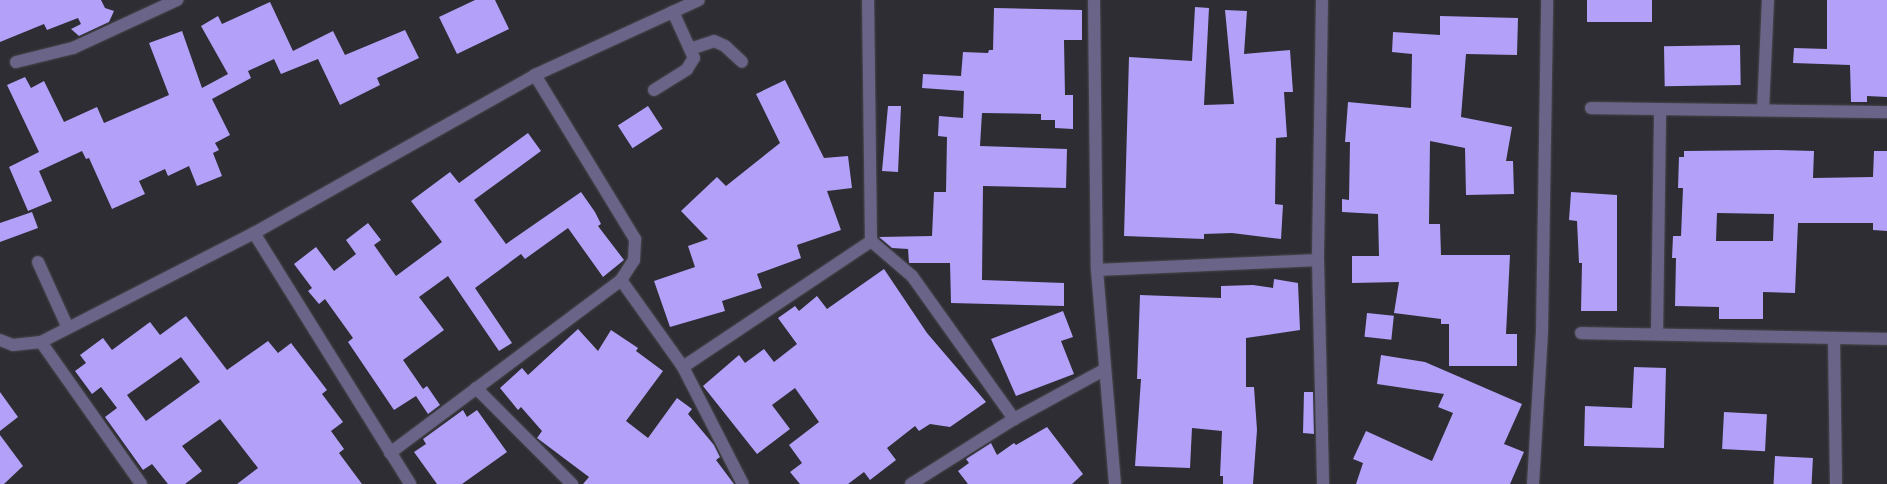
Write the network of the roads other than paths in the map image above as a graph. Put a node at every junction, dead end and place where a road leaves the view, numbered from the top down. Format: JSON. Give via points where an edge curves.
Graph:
{"nodes":[{"id":1,"x":177,"y":0,"type":"edge"},
{"id":2,"x":699,"y":0,"type":"edge"},
{"id":3,"x":868,"y":0,"type":"edge"},
{"id":4,"x":1094,"y":0,"type":"edge"},
{"id":5,"x":1322,"y":0,"type":"edge"},
{"id":6,"x":1547,"y":0,"type":"edge"},
{"id":7,"x":1768,"y":0,"type":"edge"},
{"id":8,"x":673,"y":12,"type":"junction"},
{"id":9,"x":690,"y":49,"type":"junction"},
{"id":10,"x":16,"y":62,"type":"dead end"},
{"id":11,"x":742,"y":62,"type":"dead end"},
{"id":12,"x":535,"y":74,"type":"junction"},
{"id":13,"x":654,"y":90,"type":"dead end"},
{"id":14,"x":1591,"y":108,"type":"dead end"},
{"id":15,"x":1660,"y":110,"type":"junction"},
{"id":16,"x":1763,"y":110,"type":"junction"},
{"id":17,"x":1887,"y":112,"type":"edge"},
{"id":18,"x":254,"y":233,"type":"junction"},
{"id":19,"x":871,"y":242,"type":"junction"},
{"id":20,"x":1318,"y":260,"type":"junction"},
{"id":21,"x":38,"y":262,"type":"dead end"},
{"id":22,"x":1097,"y":270,"type":"junction"},
{"id":23,"x":621,"y":280,"type":"junction"},
{"id":24,"x":68,"y":328,"type":"junction"},
{"id":25,"x":1581,"y":333,"type":"dead end"},
{"id":26,"x":1657,"y":333,"type":"junction"},
{"id":27,"x":1834,"y":339,"type":"junction"},
{"id":28,"x":1887,"y":339,"type":"edge"},
{"id":29,"x":0,"y":340,"type":"edge"},
{"id":30,"x":41,"y":342,"type":"junction"},
{"id":31,"x":683,"y":367,"type":"junction"},
{"id":32,"x":1104,"y":370,"type":"junction"},
{"id":33,"x":476,"y":388,"type":"junction"},
{"id":34,"x":1014,"y":419,"type":"junction"},
{"id":35,"x":390,"y":452,"type":"junction"},
{"id":36,"x":141,"y":484,"type":"edge"},
{"id":37,"x":410,"y":484,"type":"edge"},
{"id":38,"x":572,"y":484,"type":"edge"},
{"id":39,"x":743,"y":484,"type":"edge"},
{"id":40,"x":911,"y":484,"type":"edge"},
{"id":41,"x":1115,"y":484,"type":"edge"},
{"id":42,"x":1323,"y":484,"type":"edge"},
{"id":43,"x":1533,"y":484,"type":"edge"},
{"id":44,"x":1836,"y":484,"type":"edge"}],
"edges":[{"from":1,"to":10,"type":"street","via":[[73,48]]},
{"from":2,"to":8,"type":"street"},
{"from":3,"to":19,"type":"street"},
{"from":4,"to":22,"type":"street"},
{"from":5,"to":20,"type":"street"},
{"from":6,"to":43,"type":"street","via":[[1542,331]]},
{"from":7,"to":16,"type":"street"},
{"from":8,"to":9,"type":"street"},
{"from":8,"to":12,"type":"street"},
{"from":9,"to":11,"type":"street","via":[[714,41],[725,46]]},
{"from":9,"to":13,"type":"street","via":[[694,58],[688,68]]},
{"from":12,"to":18,"type":"street"},
{"from":12,"to":23,"type":"street","via":[[635,239],[634,260]]},
{"from":14,"to":15,"type":"street"},
{"from":15,"to":16,"type":"street"},
{"from":15,"to":26,"type":"street"},
{"from":16,"to":17,"type":"street"},
{"from":18,"to":24,"type":"street"},
{"from":18,"to":35,"type":"street"},
{"from":19,"to":31,"type":"street"},
{"from":19,"to":34,"type":"street","via":[[912,276]]},
{"from":20,"to":22,"type":"street"},
{"from":20,"to":42,"type":"street"},
{"from":21,"to":24,"type":"street"},
{"from":22,"to":32,"type":"street"},
{"from":23,"to":31,"type":"street"},
{"from":23,"to":33,"type":"street"},
{"from":24,"to":30,"type":"street"},
{"from":25,"to":26,"type":"street"},
{"from":26,"to":27,"type":"street"},
{"from":27,"to":28,"type":"street"},
{"from":27,"to":44,"type":"street"},
{"from":29,"to":30,"type":"street","via":[[13,345]]},
{"from":30,"to":36,"type":"street"},
{"from":31,"to":39,"type":"street"},
{"from":32,"to":34,"type":"street"},
{"from":32,"to":41,"type":"street"},
{"from":33,"to":35,"type":"street"},
{"from":33,"to":38,"type":"street"},
{"from":34,"to":40,"type":"street"},
{"from":35,"to":37,"type":"street"}]}
